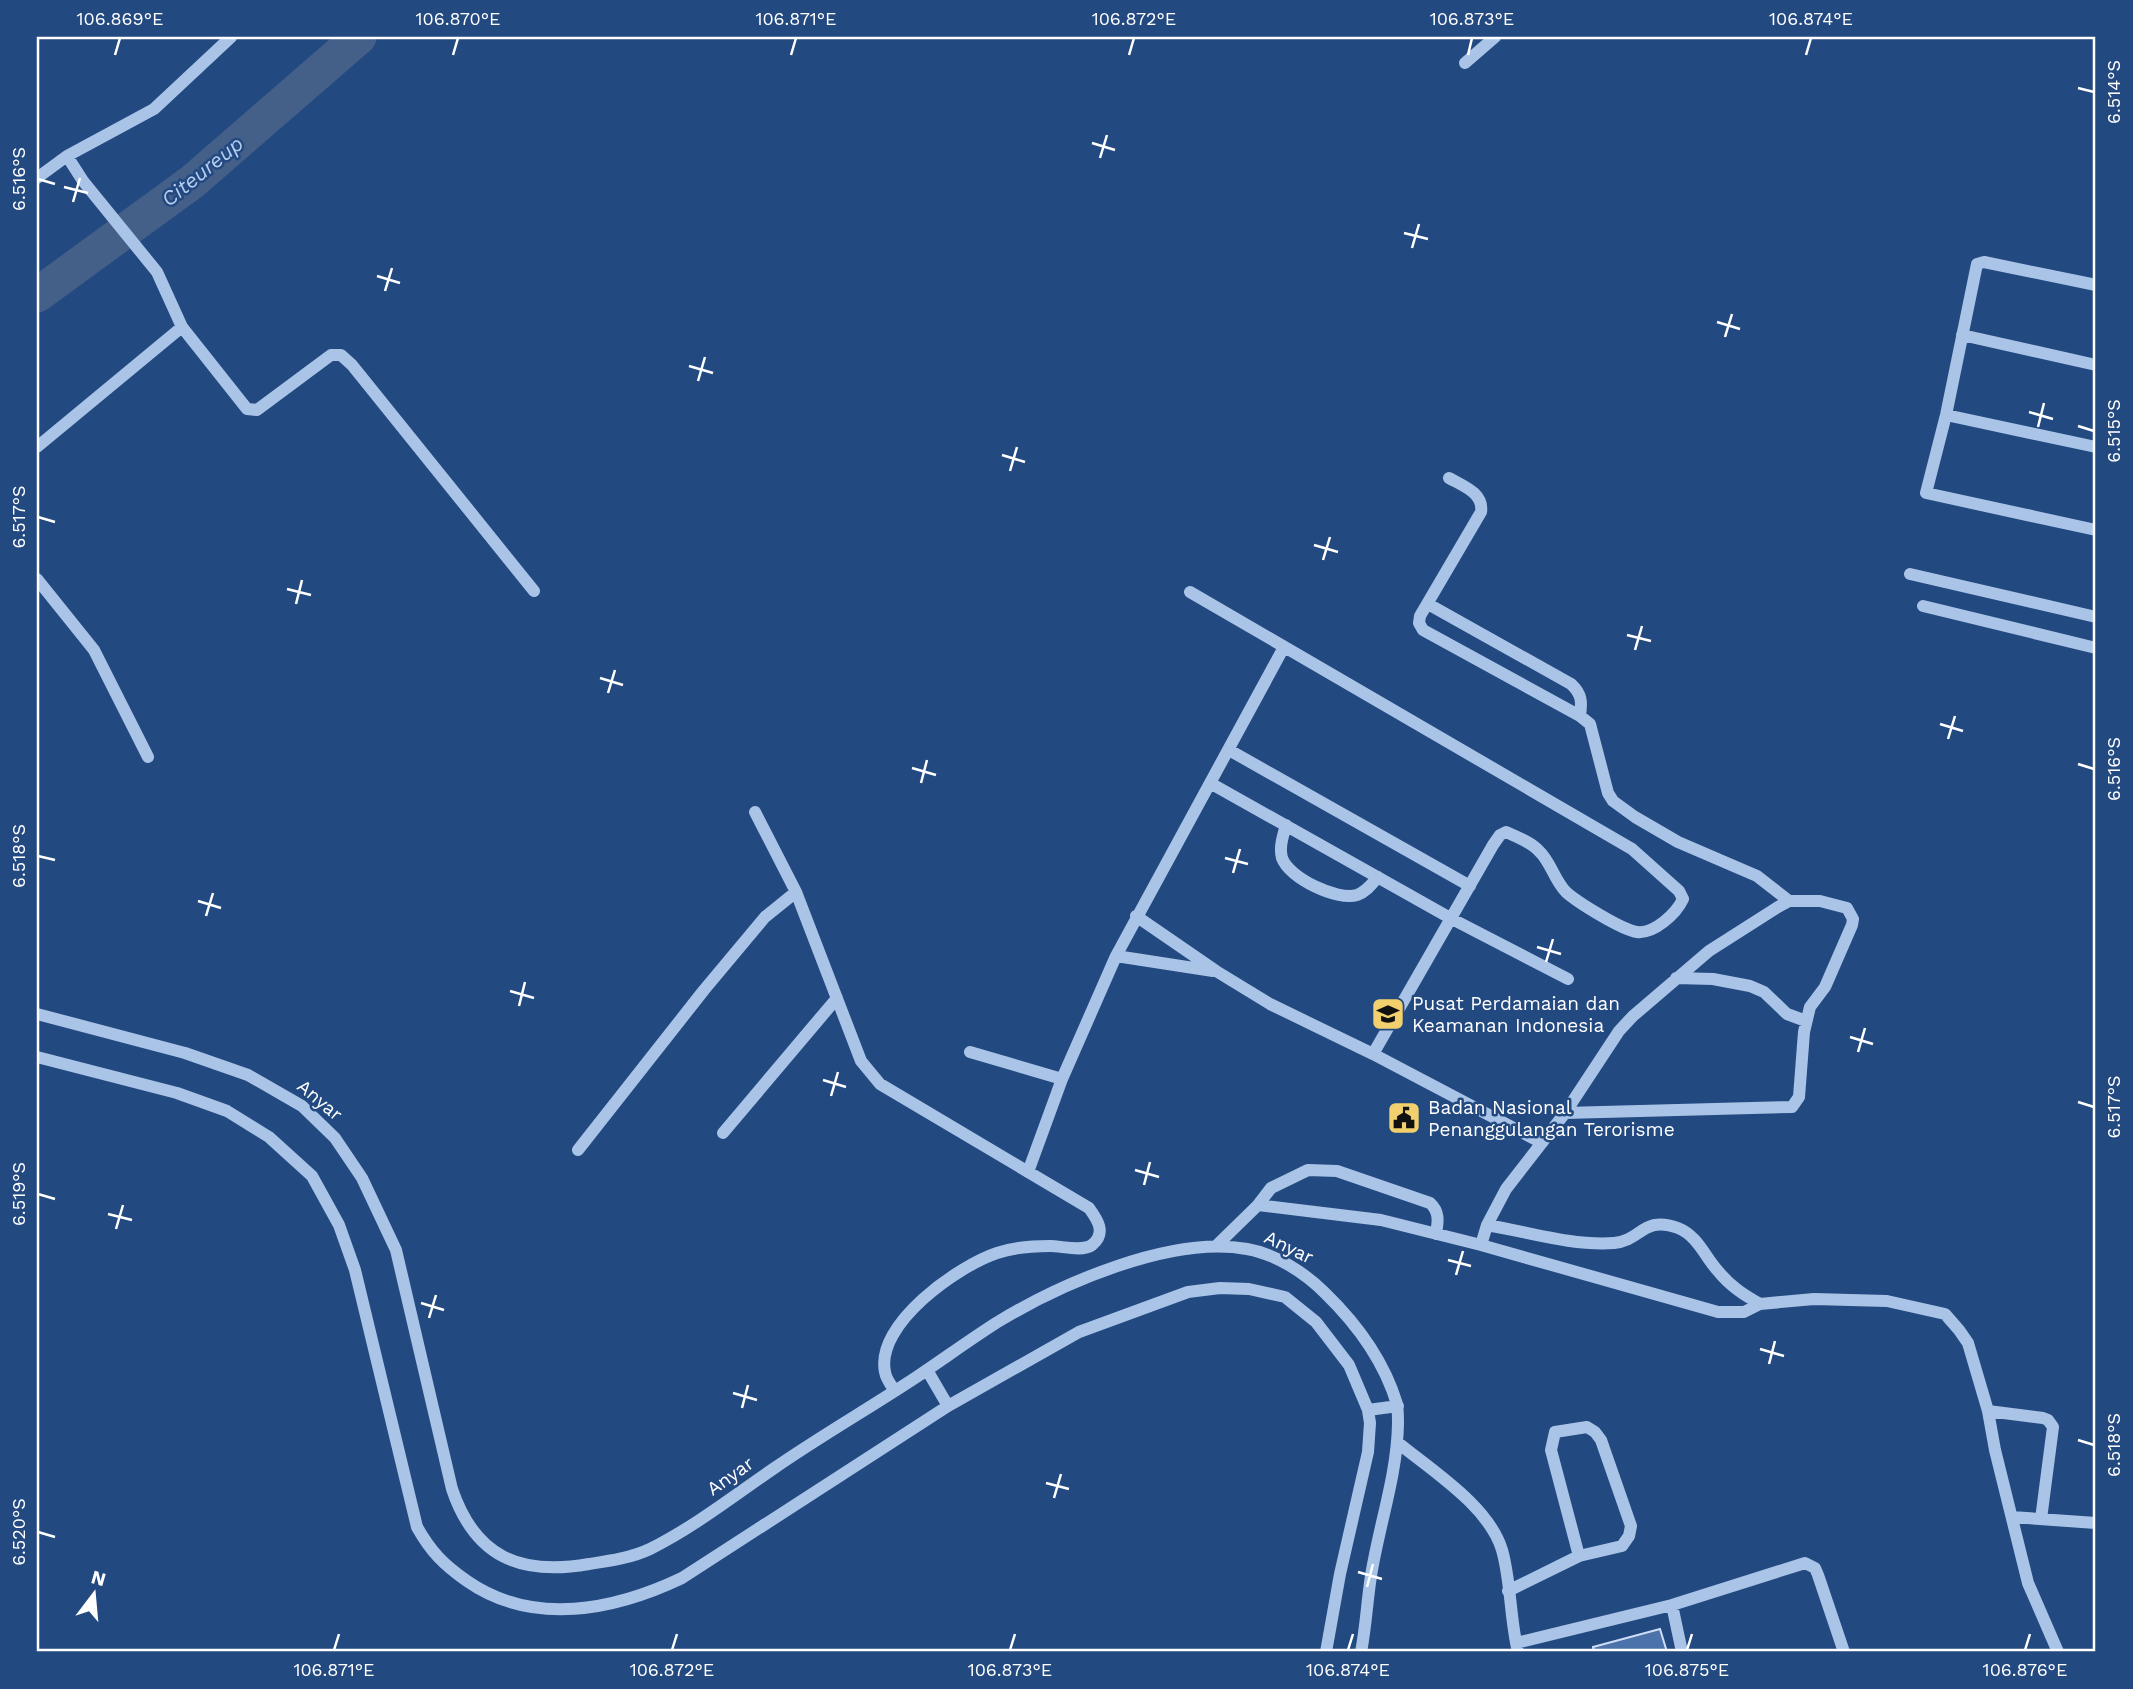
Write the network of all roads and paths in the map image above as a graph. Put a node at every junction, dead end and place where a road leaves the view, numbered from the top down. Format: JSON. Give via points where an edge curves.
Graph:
{"nodes":[{"id":1,"x":232,"y":37,"type":"edge"},
{"id":2,"x":1495,"y":37,"type":"edge"},
{"id":3,"x":1465,"y":63,"type":"dead end"},
{"id":4,"x":67,"y":156,"type":"junction"},
{"id":5,"x":37,"y":178,"type":"edge"},
{"id":6,"x":2096,"y":285,"type":"edge"},
{"id":7,"x":182,"y":327,"type":"junction"},
{"id":8,"x":1962,"y":335,"type":"junction"},
{"id":9,"x":2096,"y":365,"type":"edge"},
{"id":10,"x":1945,"y":415,"type":"junction"},
{"id":11,"x":37,"y":447,"type":"edge"},
{"id":12,"x":2096,"y":447,"type":"edge"},
{"id":13,"x":1449,"y":478,"type":"dead end"},
{"id":14,"x":2096,"y":530,"type":"edge"},
{"id":15,"x":1910,"y":574,"type":"dead end"},
{"id":16,"x":37,"y":579,"type":"edge"},
{"id":17,"x":534,"y":591,"type":"dead end"},
{"id":18,"x":1190,"y":592,"type":"dead end"},
{"id":19,"x":1428,"y":604,"type":"junction"},
{"id":20,"x":1923,"y":606,"type":"dead end"},
{"id":21,"x":2096,"y":617,"type":"edge"},
{"id":22,"x":1284,"y":648,"type":"junction"},
{"id":23,"x":2096,"y":649,"type":"edge"},
{"id":24,"x":1522,"y":656,"type":"junction"},
{"id":25,"x":1510,"y":678,"type":"junction"},
{"id":26,"x":1580,"y":716,"type":"junction"},
{"id":27,"x":1229,"y":750,"type":"junction"},
{"id":28,"x":148,"y":757,"type":"dead end"},
{"id":29,"x":1210,"y":783,"type":"junction"},
{"id":30,"x":755,"y":812,"type":"dead end"},
{"id":31,"x":1286,"y":825,"type":"junction"},
{"id":32,"x":1378,"y":877,"type":"junction"},
{"id":33,"x":1470,"y":886,"type":"junction"},
{"id":34,"x":796,"y":892,"type":"junction"},
{"id":35,"x":1789,"y":901,"type":"junction"},
{"id":36,"x":1136,"y":916,"type":"junction"},
{"id":37,"x":1452,"y":919,"type":"junction"},
{"id":38,"x":1116,"y":956,"type":"junction"},
{"id":39,"x":1216,"y":971,"type":"junction"},
{"id":40,"x":1676,"y":978,"type":"junction"},
{"id":41,"x":1568,"y":979,"type":"dead end"},
{"id":42,"x":837,"y":998,"type":"junction"},
{"id":43,"x":37,"y":1014,"type":"edge"},
{"id":44,"x":1806,"y":1020,"type":"junction"},
{"id":45,"x":970,"y":1052,"type":"dead end"},
{"id":46,"x":1373,"y":1054,"type":"junction"},
{"id":47,"x":37,"y":1057,"type":"edge"},
{"id":48,"x":1062,"y":1079,"type":"junction"},
{"id":49,"x":1565,"y":1113,"type":"junction"},
{"id":50,"x":723,"y":1133,"type":"dead end"},
{"id":51,"x":1542,"y":1143,"type":"junction"},
{"id":52,"x":578,"y":1150,"type":"dead end"},
{"id":53,"x":1028,"y":1172,"type":"junction"},
{"id":54,"x":1258,"y":1205,"type":"junction"},
{"id":55,"x":1487,"y":1225,"type":"junction"},
{"id":56,"x":1436,"y":1234,"type":"junction"},
{"id":57,"x":1481,"y":1245,"type":"junction"},
{"id":58,"x":1216,"y":1246,"type":"junction"},
{"id":59,"x":1760,"y":1304,"type":"junction"},
{"id":60,"x":927,"y":1370,"type":"junction"},
{"id":61,"x":895,"y":1391,"type":"junction"},
{"id":62,"x":948,"y":1406,"type":"junction"},
{"id":63,"x":1398,"y":1406,"type":"junction"},
{"id":64,"x":1368,"y":1410,"type":"junction"},
{"id":65,"x":1988,"y":1411,"type":"junction"},
{"id":66,"x":1397,"y":1442,"type":"junction"},
{"id":67,"x":2012,"y":1517,"type":"junction"},
{"id":68,"x":2041,"y":1519,"type":"junction"},
{"id":69,"x":2096,"y":1523,"type":"edge"},
{"id":70,"x":1579,"y":1556,"type":"junction"},
{"id":71,"x":1508,"y":1591,"type":"junction"},
{"id":72,"x":1672,"y":1605,"type":"junction"},
{"id":73,"x":1517,"y":1648,"type":"edge"},
{"id":74,"x":1326,"y":1652,"type":"edge"},
{"id":75,"x":1361,"y":1652,"type":"edge"},
{"id":76,"x":1682,"y":1652,"type":"edge"},
{"id":77,"x":1843,"y":1652,"type":"edge"},
{"id":78,"x":2058,"y":1652,"type":"edge"}],
"edges":[{"from":1,"to":4,"type":"street","via":[[154,109]]},
{"from":2,"to":3,"type":"street"},
{"from":4,"to":5,"type":"street"},
{"from":4,"to":7,"type":"street","via":[[157,272]]},
{"from":6,"to":8,"type":"street","via":[[1978,264]]},
{"from":7,"to":11,"type":"street"},
{"from":7,"to":17,"type":"street","via":[[252,411],[331,355],[341,355]]},
{"from":8,"to":9,"type":"street"},
{"from":8,"to":10,"type":"street"},
{"from":10,"to":12,"type":"street"},
{"from":10,"to":14,"type":"street","via":[[1926,492]]},
{"from":13,"to":19,"type":"street","via":[[1478,496],[1481,512]]},
{"from":15,"to":21,"type":"street"},
{"from":16,"to":28,"type":"street","via":[[94,650]]},
{"from":18,"to":22,"type":"street"},
{"from":19,"to":24,"type":"street"},
{"from":19,"to":25,"type":"street","via":[[1420,616],[1423,629]]},
{"from":20,"to":23,"type":"street"},
{"from":22,"to":27,"type":"street"},
{"from":22,"to":33,"type":"street","via":[[1632,849],[1683,899],[1671,916],[1647,931],[1629,930],[1577,901],[1558,882],[1542,852],[1506,832],[1493,845]]},
{"from":24,"to":25,"type":"street"},
{"from":24,"to":26,"type":"street","via":[[1576,688],[1582,702]]},
{"from":25,"to":26,"type":"street"},
{"from":26,"to":35,"type":"street","via":[[1590,724],[1608,793],[1621,808],[1678,842],[1757,877]]},
{"from":27,"to":29,"type":"street"},
{"from":27,"to":33,"type":"street"},
{"from":29,"to":31,"type":"street"},
{"from":29,"to":36,"type":"street"},
{"from":30,"to":34,"type":"street"},
{"from":31,"to":32,"type":"street"},
{"from":31,"to":32,"type":"street","via":[[1282,857],[1301,878],[1340,896],[1367,890]]},
{"from":32,"to":37,"type":"street"},
{"from":33,"to":37,"type":"street"},
{"from":34,"to":42,"type":"street"},
{"from":34,"to":52,"type":"street","via":[[756,928]]},
{"from":35,"to":40,"type":"street","via":[[1709,951]]},
{"from":35,"to":44,"type":"street","via":[[1820,901],[1847,908],[1853,919],[1847,942]]},
{"from":36,"to":38,"type":"street"},
{"from":36,"to":39,"type":"street"},
{"from":37,"to":41,"type":"street"},
{"from":37,"to":46,"type":"street"},
{"from":38,"to":39,"type":"street"},
{"from":38,"to":48,"type":"street"},
{"from":39,"to":46,"type":"street","via":[[1270,1004]]},
{"from":40,"to":44,"type":"street","via":[[1750,986],[1787,1014]]},
{"from":40,"to":49,"type":"street","via":[[1619,1031]]},
{"from":42,"to":50,"type":"street"},
{"from":42,"to":53,"type":"street","via":[[861,1061],[880,1084]]},
{"from":43,"to":61,"type":"street","name":"Anyar","via":[[248,1074],[302,1106],[335,1138],[362,1178],[396,1250],[459,1509],[472,1531],[500,1556],[552,1568],[615,1560],[646,1550],[696,1524]]},
{"from":44,"to":49,"type":"street","via":[[1799,1097],[1792,1107]]},
{"from":45,"to":48,"type":"street"},
{"from":46,"to":51,"type":"street"},
{"from":47,"to":62,"type":"street","via":[[177,1093],[227,1111],[269,1138],[312,1176],[339,1225],[355,1270],[417,1527],[434,1555],[478,1589],[503,1600],[538,1610],[583,1608],[653,1592],[682,1578]]},
{"from":48,"to":53,"type":"street"},
{"from":49,"to":51,"type":"street"},
{"from":51,"to":55,"type":"street","via":[[1506,1188]]},
{"from":53,"to":61,"type":"street","via":[[1089,1208],[1100,1224],[1094,1244],[1018,1249],[958,1271],[912,1308],[896,1331],[885,1362]]},
{"from":54,"to":56,"type":"street","via":[[1381,1220]]},
{"from":54,"to":56,"type":"street","via":[[1270,1188],[1295,1175],[1308,1170],[1337,1171],[1430,1203],[1438,1216]]},
{"from":54,"to":58,"type":"street"},
{"from":55,"to":57,"type":"street"},
{"from":55,"to":59,"type":"street","via":[[1600,1244],[1619,1242],[1652,1225],[1679,1228],[1736,1290]]},
{"from":56,"to":57,"type":"street"},
{"from":57,"to":59,"type":"street","via":[[1718,1312],[1744,1312]]},
{"from":58,"to":60,"type":"street","name":"Anyar","via":[[1144,1258],[1049,1294]]},
{"from":58,"to":63,"type":"street","name":"Anyar","via":[[1269,1256],[1313,1281],[1366,1339]]},
{"from":59,"to":65,"type":"street","via":[[1814,1299],[1887,1301],[1945,1314],[1968,1343]]},
{"from":60,"to":61,"type":"street","name":"Anyar"},
{"from":60,"to":62,"type":"street"},
{"from":62,"to":64,"type":"street","via":[[1079,1332],[1188,1292],[1220,1288],[1267,1291],[1297,1306],[1316,1322],[1349,1365]]},
{"from":63,"to":64,"type":"street"},
{"from":63,"to":66,"type":"street","name":"Anyar"},
{"from":64,"to":74,"type":"street","via":[[1368,1452]]},
{"from":65,"to":67,"type":"street"},
{"from":65,"to":68,"type":"street","via":[[2043,1418],[2053,1427]]},
{"from":66,"to":71,"type":"street","via":[[1462,1495],[1492,1530],[1502,1550]]},
{"from":66,"to":75,"type":"street","name":"Anyar"},
{"from":67,"to":68,"type":"street"},
{"from":67,"to":78,"type":"street","via":[[2028,1583]]},
{"from":68,"to":69,"type":"street"},
{"from":70,"to":70,"type":"street","via":[[1552,1450],[1555,1432],[1587,1427],[1601,1440],[1631,1526],[1622,1546]]},
{"from":70,"to":71,"type":"street"},
{"from":71,"to":73,"type":"street"},
{"from":72,"to":73,"type":"street"},
{"from":72,"to":76,"type":"street"},
{"from":72,"to":77,"type":"street","via":[[1805,1563],[1818,1575]]}]}
